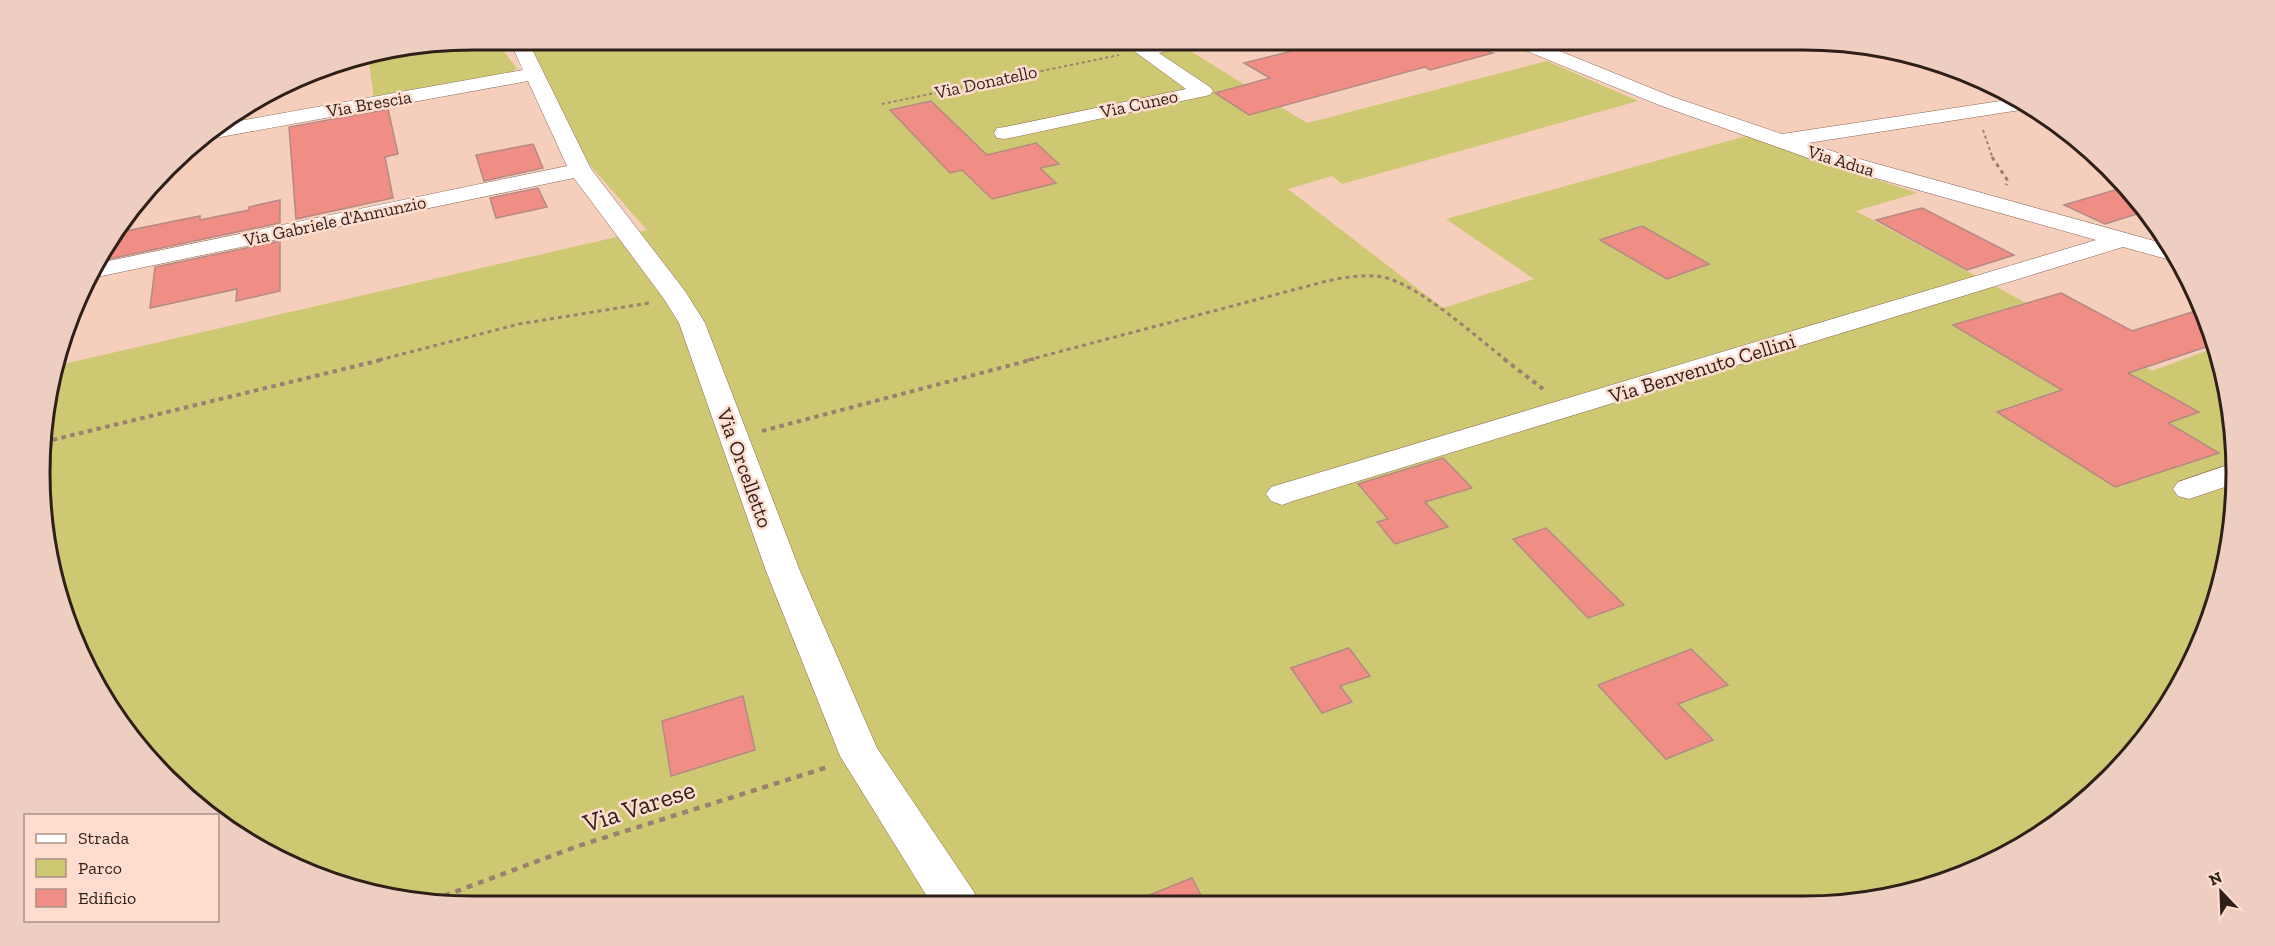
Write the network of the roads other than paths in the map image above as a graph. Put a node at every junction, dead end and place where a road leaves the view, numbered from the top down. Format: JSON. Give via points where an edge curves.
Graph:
{"nodes":[{"id":1,"x":523,"y":50,"type":"edge"},
{"id":2,"x":1147,"y":50,"type":"edge"},
{"id":3,"x":1544,"y":50,"type":"edge"},
{"id":4,"x":534,"y":74,"type":"junction"},
{"id":5,"x":2013,"y":105,"type":"edge"},
{"id":6,"x":225,"y":130,"type":"edge"},
{"id":7,"x":1005,"y":133,"type":"dead end"},
{"id":8,"x":1778,"y":141,"type":"junction"},
{"id":9,"x":579,"y":170,"type":"junction"},
{"id":10,"x":2121,"y":240,"type":"junction"},
{"id":11,"x":2162,"y":251,"type":"edge"},
{"id":12,"x":102,"y":270,"type":"edge"},
{"id":13,"x":2226,"y":476,"type":"edge"},
{"id":14,"x":2189,"y":489,"type":"dead end"},
{"id":15,"x":1282,"y":494,"type":"dead end"},
{"id":16,"x":951,"y":896,"type":"edge"}],
"edges":[{"from":1,"to":4,"type":"street","name":"Via Orcelletto"},
{"from":2,"to":7,"type":"street","name":"Via Cuneo","via":[[1143,51],[1203,90]]},
{"from":3,"to":8,"type":"street","name":"Via Adua","via":[[1659,98]]},
{"from":4,"to":6,"type":"street","name":"Via Brescia"},
{"from":4,"to":9,"type":"street","name":"Via Orcelletto"},
{"from":5,"to":8,"type":"street"},
{"from":8,"to":10,"type":"street","name":"Via Adua"},
{"from":9,"to":12,"type":"street","name":"Via Gabriele d'Annunzio"},
{"from":9,"to":16,"type":"street","name":"Via Orcelletto","via":[[680,304],[699,341],[783,571],[860,756]]},
{"from":10,"to":11,"type":"street","name":"Via Adua"},
{"from":10,"to":15,"type":"street","name":"Via Benvenuto Cellini"},
{"from":13,"to":14,"type":"street"}]}
